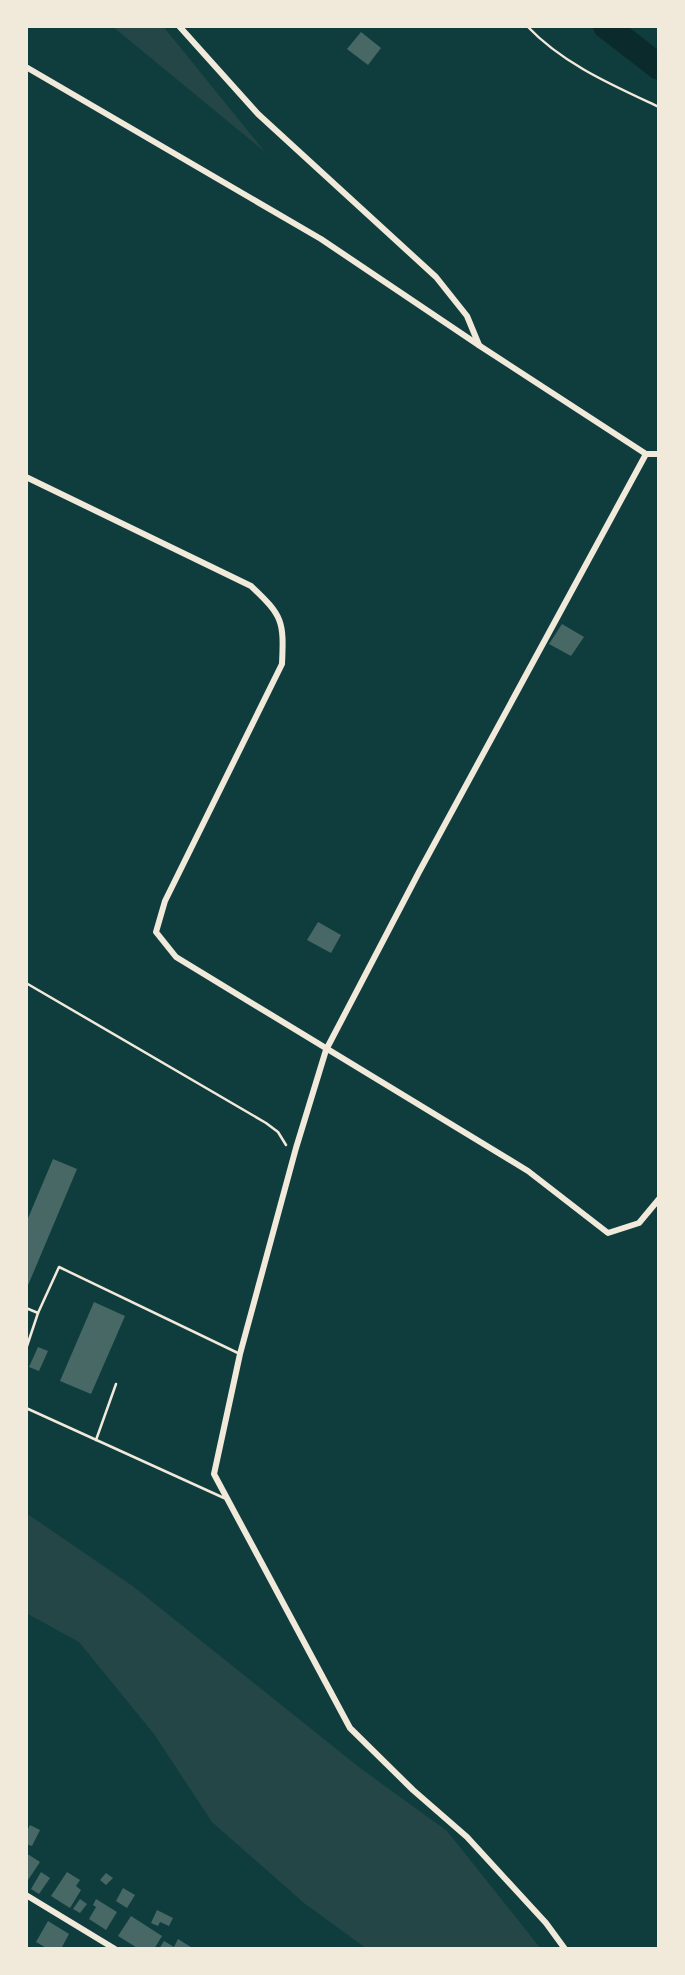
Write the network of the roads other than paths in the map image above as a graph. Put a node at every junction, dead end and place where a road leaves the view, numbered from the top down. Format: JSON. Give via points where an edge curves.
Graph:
{"nodes":[{"id":1,"x":179,"y":26,"type":"edge"},
{"id":2,"x":26,"y":68,"type":"edge"},
{"id":3,"x":480,"y":346,"type":"junction"},
{"id":4,"x":646,"y":454,"type":"junction"},
{"id":5,"x":659,"y":454,"type":"edge"},
{"id":6,"x":26,"y":477,"type":"edge"},
{"id":7,"x":326,"y":1050,"type":"junction"},
{"id":8,"x":659,"y":1199,"type":"edge"},
{"id":9,"x":26,"y":1308,"type":"edge"},
{"id":10,"x":38,"y":1313,"type":"junction"},
{"id":11,"x":26,"y":1349,"type":"edge"},
{"id":12,"x":240,"y":1354,"type":"junction"},
{"id":13,"x":116,"y":1384,"type":"dead end"},
{"id":14,"x":26,"y":1408,"type":"edge"},
{"id":15,"x":96,"y":1440,"type":"junction"},
{"id":16,"x":227,"y":1499,"type":"junction"},
{"id":17,"x":26,"y":1895,"type":"edge"},
{"id":18,"x":115,"y":1949,"type":"edge"},
{"id":19,"x":565,"y":1949,"type":"edge"}],
"edges":[{"from":1,"to":3,"type":"street","via":[[258,114],[436,277],[467,316]]},
{"from":2,"to":3,"type":"street","via":[[321,239]]},
{"from":3,"to":4,"type":"street"},
{"from":4,"to":5,"type":"street"},
{"from":4,"to":7,"type":"street"},
{"from":6,"to":7,"type":"street","via":[[251,586],[273,607],[284,631],[282,664],[165,901],[156,932],[176,957]]},
{"from":7,"to":8,"type":"street","via":[[528,1171],[608,1233],[639,1223]]},
{"from":7,"to":12,"type":"street"},
{"from":9,"to":10,"type":"lane"},
{"from":10,"to":11,"type":"lane"},
{"from":10,"to":12,"type":"lane","via":[[59,1267]]},
{"from":12,"to":16,"type":"street","via":[[214,1474]]},
{"from":13,"to":15,"type":"lane"},
{"from":14,"to":15,"type":"lane"},
{"from":15,"to":16,"type":"lane"},
{"from":16,"to":19,"type":"street","via":[[351,1728],[467,1837],[547,1923]]},
{"from":17,"to":18,"type":"street"}]}
